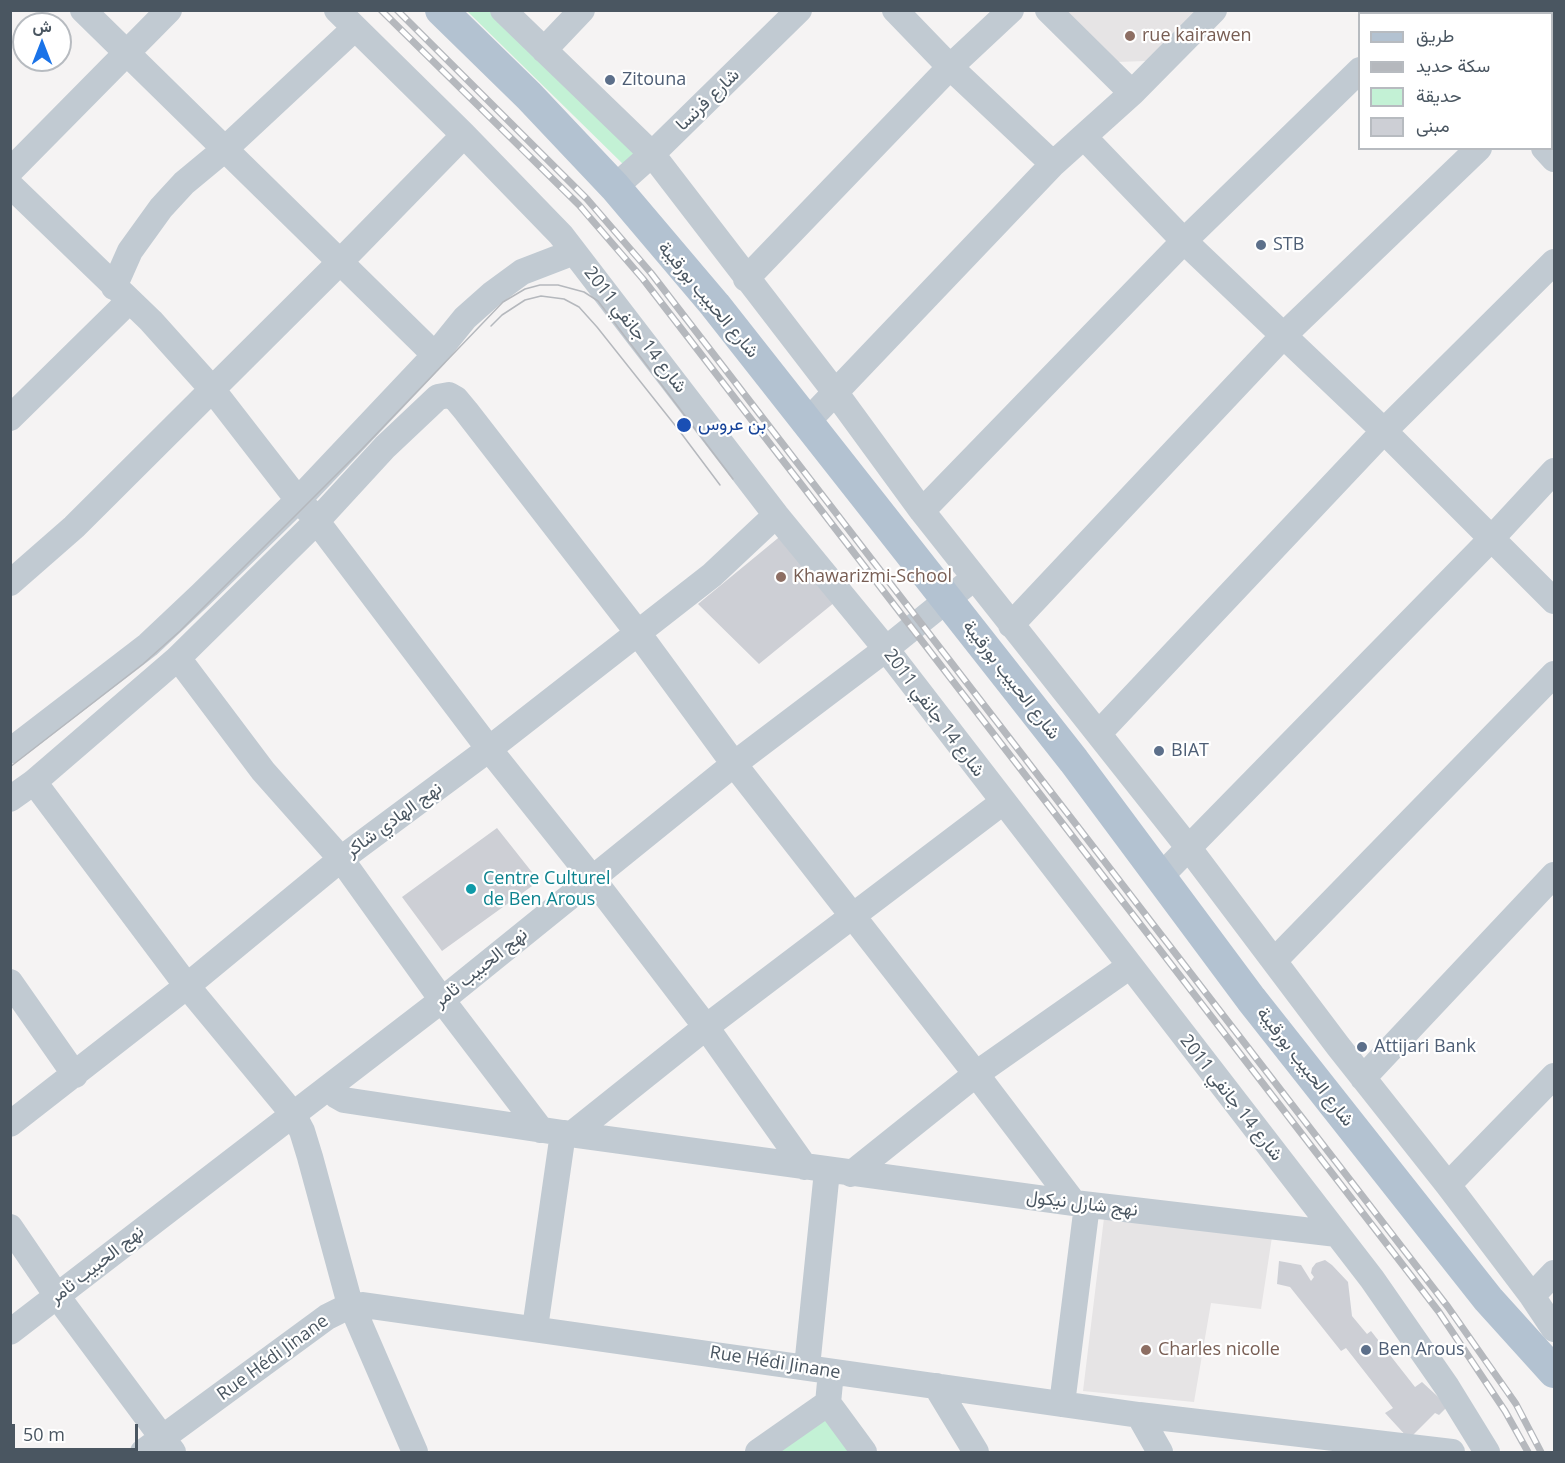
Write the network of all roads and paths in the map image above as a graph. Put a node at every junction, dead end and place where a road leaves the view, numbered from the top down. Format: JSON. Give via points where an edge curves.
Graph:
{"nodes":[{"id":1,"x":83,"y":10,"type":"edge"},
{"id":2,"x":169,"y":10,"type":"edge"},
{"id":3,"x":337,"y":10,"type":"edge"},
{"id":4,"x":441,"y":10,"type":"edge"},
{"id":5,"x":503,"y":10,"type":"edge"},
{"id":6,"x":582,"y":10,"type":"edge"},
{"id":7,"x":799,"y":10,"type":"edge"},
{"id":8,"x":895,"y":10,"type":"edge"},
{"id":9,"x":1011,"y":10,"type":"edge"},
{"id":10,"x":1048,"y":10,"type":"edge"},
{"id":11,"x":1214,"y":10,"type":"edge"},
{"id":12,"x":355,"y":28,"type":"junction"},
{"id":13,"x":544,"y":50,"type":"junction"},
{"id":14,"x":127,"y":54,"type":"junction"},
{"id":15,"x":950,"y":68,"type":"junction"},
{"id":16,"x":1358,"y":71,"type":"edge"},
{"id":17,"x":1132,"y":93,"type":"junction"},
{"id":18,"x":464,"y":135,"type":"junction"},
{"id":19,"x":1084,"y":137,"type":"junction"},
{"id":20,"x":225,"y":149,"type":"junction"},
{"id":21,"x":1477,"y":150,"type":"edge"},
{"id":22,"x":652,"y":154,"type":"junction"},
{"id":23,"x":1053,"y":165,"type":"junction"},
{"id":24,"x":10,"y":171,"type":"edge"},
{"id":25,"x":10,"y":184,"type":"edge"},
{"id":26,"x":615,"y":187,"type":"junction"},
{"id":27,"x":1184,"y":241,"type":"junction"},
{"id":28,"x":574,"y":252,"type":"junction"},
{"id":29,"x":1554,"y":262,"type":"edge"},
{"id":30,"x":339,"y":263,"type":"junction"},
{"id":31,"x":746,"y":279,"type":"junction"},
{"id":32,"x":122,"y":294,"type":"junction"},
{"id":33,"x":1284,"y":335,"type":"junction"},
{"id":34,"x":435,"y":355,"type":"junction"},
{"id":35,"x":212,"y":389,"type":"junction"},
{"id":36,"x":835,"y":392,"type":"junction"},
{"id":37,"x":10,"y":418,"type":"edge"},
{"id":38,"x":807,"y":422,"type":"junction"},
{"id":39,"x":1384,"y":431,"type":"junction"},
{"id":40,"x":1554,"y":471,"type":"edge"},
{"id":41,"x":298,"y":500,"type":"junction"},
{"id":42,"x":922,"y":511,"type":"junction"},
{"id":43,"x":776,"y":515,"type":"junction"},
{"id":44,"x":316,"y":522,"type":"junction"},
{"id":45,"x":1492,"y":538,"type":"junction"},
{"id":46,"x":974,"y":578,"type":"junction"},
{"id":47,"x":10,"y":583,"type":"edge"},
{"id":48,"x":948,"y":600,"type":"junction"},
{"id":49,"x":1554,"y":601,"type":"edge"},
{"id":50,"x":1011,"y":625,"type":"junction"},
{"id":51,"x":638,"y":633,"type":"junction"},
{"id":52,"x":886,"y":649,"type":"junction"},
{"id":53,"x":178,"y":658,"type":"junction"},
{"id":54,"x":1554,"y":675,"type":"edge"},
{"id":55,"x":1099,"y":733,"type":"junction"},
{"id":56,"x":489,"y":749,"type":"junction"},
{"id":57,"x":10,"y":751,"type":"edge"},
{"id":58,"x":734,"y":764,"type":"junction"},
{"id":59,"x":34,"y":782,"type":"junction"},
{"id":60,"x":10,"y":799,"type":"edge"},
{"id":61,"x":1003,"y":802,"type":"junction"},
{"id":62,"x":1188,"y":847,"type":"junction"},
{"id":63,"x":341,"y":858,"type":"junction"},
{"id":64,"x":1554,"y":875,"type":"edge"},
{"id":65,"x":1161,"y":876,"type":"junction"},
{"id":66,"x":592,"y":878,"type":"junction"},
{"id":67,"x":854,"y":916,"type":"junction"},
{"id":68,"x":1274,"y":961,"type":"junction"},
{"id":69,"x":1130,"y":966,"type":"junction"},
{"id":70,"x":10,"y":982,"type":"edge"},
{"id":71,"x":187,"y":986,"type":"junction"},
{"id":72,"x":442,"y":1000,"type":"junction"},
{"id":73,"x":706,"y":1027,"type":"junction"},
{"id":74,"x":1338,"y":1046,"type":"junction"},
{"id":75,"x":1309,"y":1072,"type":"junction"},
{"id":76,"x":976,"y":1074,"type":"junction"},
{"id":77,"x":75,"y":1075,"type":"junction"},
{"id":78,"x":1554,"y":1077,"type":"edge"},
{"id":79,"x":1363,"y":1078,"type":"junction"},
{"id":80,"x":329,"y":1087,"type":"junction"},
{"id":81,"x":293,"y":1114,"type":"junction"},
{"id":82,"x":10,"y":1124,"type":"edge"},
{"id":83,"x":559,"y":1133,"type":"junction"},
{"id":84,"x":828,"y":1170,"type":"junction"},
{"id":85,"x":1448,"y":1185,"type":"junction"},
{"id":86,"x":1080,"y":1204,"type":"junction"},
{"id":87,"x":10,"y":1227,"type":"edge"},
{"id":88,"x":1337,"y":1234,"type":"junction"},
{"id":89,"x":1554,"y":1273,"type":"edge"},
{"id":90,"x":57,"y":1296,"type":"junction"},
{"id":91,"x":1532,"y":1296,"type":"junction"},
{"id":92,"x":352,"y":1306,"type":"junction"},
{"id":93,"x":535,"y":1328,"type":"junction"},
{"id":94,"x":1554,"y":1329,"type":"edge"},
{"id":95,"x":10,"y":1332,"type":"edge"},
{"id":96,"x":1551,"y":1359,"type":"edge"},
{"id":97,"x":819,"y":1370,"type":"junction"},
{"id":98,"x":936,"y":1386,"type":"junction"},
{"id":99,"x":828,"y":1403,"type":"junction"},
{"id":100,"x":1062,"y":1404,"type":"junction"},
{"id":101,"x":1139,"y":1415,"type":"junction"},
{"id":102,"x":160,"y":1448,"type":"edge"},
{"id":103,"x":415,"y":1452,"type":"edge"},
{"id":104,"x":758,"y":1452,"type":"edge"},
{"id":105,"x":864,"y":1452,"type":"edge"},
{"id":106,"x":976,"y":1452,"type":"edge"},
{"id":107,"x":1160,"y":1452,"type":"edge"},
{"id":108,"x":1452,"y":1452,"type":"edge"},
{"id":109,"x":1487,"y":1452,"type":"edge"}],
"edges":[{"from":1,"to":14,"type":"street"},
{"from":2,"to":14,"type":"street"},
{"from":3,"to":12,"type":"street","name":"شارع 14 جانفي 2011"},
{"from":4,"to":26,"type":"main road","name":"شارع الحبيب بورقيبة"},
{"from":5,"to":13,"type":"street"},
{"from":6,"to":13,"type":"street"},
{"from":7,"to":22,"type":"street","name":"شارع فرنسا"},
{"from":8,"to":15,"type":"street"},
{"from":9,"to":15,"type":"street"},
{"from":10,"to":17,"type":"street"},
{"from":11,"to":17,"type":"street"},
{"from":12,"to":18,"type":"street","name":"شارع 14 جانفي 2011"},
{"from":12,"to":20,"type":"street"},
{"from":13,"to":22,"type":"street"},
{"from":14,"to":20,"type":"street"},
{"from":14,"to":24,"type":"street"},
{"from":15,"to":23,"type":"street"},
{"from":15,"to":31,"type":"street"},
{"from":16,"to":27,"type":"street"},
{"from":17,"to":19,"type":"street"},
{"from":18,"to":28,"type":"street","name":"شارع 14 جانفي 2011"},
{"from":18,"to":30,"type":"street"},
{"from":19,"to":23,"type":"street"},
{"from":19,"to":27,"type":"street"},
{"from":20,"to":30,"type":"street"},
{"from":20,"to":32,"type":"street","via":[[184,183],[130,251]]},
{"from":21,"to":33,"type":"street"},
{"from":22,"to":26,"type":"street","name":"شارع فرنسا"},
{"from":22,"to":31,"type":"street"},
{"from":23,"to":36,"type":"street"},
{"from":25,"to":32,"type":"street"},
{"from":26,"to":38,"type":"main road","name":"شارع الحبيب بورقيبة"},
{"from":27,"to":33,"type":"street"},
{"from":27,"to":42,"type":"street"},
{"from":28,"to":34,"type":"street","via":[[522,272],[492,294],[465,318]]},
{"from":28,"to":43,"type":"street","name":"شارع 14 جانفي 2011"},
{"from":29,"to":39,"type":"street"},
{"from":30,"to":34,"type":"street"},
{"from":30,"to":35,"type":"street"},
{"from":31,"to":36,"type":"street"},
{"from":32,"to":35,"type":"street"},
{"from":32,"to":37,"type":"street"},
{"from":33,"to":39,"type":"street"},
{"from":33,"to":50,"type":"street"},
{"from":34,"to":41,"type":"street"},
{"from":35,"to":41,"type":"street"},
{"from":35,"to":47,"type":"street","via":[[74,527]]},
{"from":36,"to":38,"type":"street"},
{"from":36,"to":42,"type":"street"},
{"from":38,"to":48,"type":"main road","name":"شارع الحبيب بورقيبة"},
{"from":39,"to":45,"type":"street"},
{"from":39,"to":55,"type":"street"},
{"from":40,"to":45,"type":"street"},
{"from":41,"to":44,"type":"street"},
{"from":41,"to":57,"type":"street","via":[[148,645]]},
{"from":42,"to":46,"type":"street"},
{"from":43,"to":51,"type":"street","name":"نهج الهادي شاكر","via":[[712,575]]},
{"from":43,"to":52,"type":"street","name":"شارع 14 جانفي 2011"},
{"from":44,"to":51,"type":"street","via":[[438,397],[449,395],[466,411]]},
{"from":44,"to":53,"type":"street"},
{"from":44,"to":56,"type":"street"},
{"from":45,"to":49,"type":"street"},
{"from":45,"to":62,"type":"street"},
{"from":46,"to":48,"type":"street","name":"نهج الحبيب ثامر"},
{"from":46,"to":50,"type":"street"},
{"from":48,"to":52,"type":"street","name":"نهج الحبيب ثامر"},
{"from":48,"to":65,"type":"main road","name":"شارع الحبيب بورقيبة"},
{"from":50,"to":55,"type":"street"},
{"from":51,"to":56,"type":"street","name":"نهج الهادي شاكر"},
{"from":51,"to":58,"type":"street"},
{"from":52,"to":58,"type":"street","name":"نهج الحبيب ثامر"},
{"from":52,"to":61,"type":"street","name":"شارع 14 جانفي 2011"},
{"from":53,"to":59,"type":"street"},
{"from":53,"to":63,"type":"street","via":[[263,771]]},
{"from":54,"to":68,"type":"street"},
{"from":55,"to":62,"type":"street"},
{"from":56,"to":63,"type":"street","name":"نهج الهادي شاكر"},
{"from":56,"to":66,"type":"street"},
{"from":58,"to":66,"type":"street","name":"نهج الحبيب ثامر"},
{"from":58,"to":67,"type":"street"},
{"from":59,"to":60,"type":"street"},
{"from":59,"to":71,"type":"street"},
{"from":61,"to":67,"type":"street"},
{"from":61,"to":69,"type":"street","name":"شارع 14 جانفي 2011"},
{"from":62,"to":65,"type":"street"},
{"from":62,"to":68,"type":"street"},
{"from":63,"to":71,"type":"street","name":"نهج الهادي شاكر"},
{"from":63,"to":72,"type":"street"},
{"from":64,"to":79,"type":"street"},
{"from":65,"to":75,"type":"main road","name":"شارع الحبيب بورقيبة"},
{"from":66,"to":72,"type":"street","name":"نهج الحبيب ثامر"},
{"from":66,"to":73,"type":"street"},
{"from":67,"to":73,"type":"street"},
{"from":67,"to":76,"type":"street"},
{"from":68,"to":74,"type":"street"},
{"from":69,"to":76,"type":"street"},
{"from":69,"to":88,"type":"street","name":"شارع 14 جانفي 2011"},
{"from":70,"to":77,"type":"street"},
{"from":71,"to":77,"type":"street","name":"نهج الهادي شاكر"},
{"from":71,"to":81,"type":"street"},
{"from":72,"to":80,"type":"street","name":"نهج الحبيب ثامر"},
{"from":72,"to":83,"type":"street"},
{"from":73,"to":83,"type":"street"},
{"from":73,"to":84,"type":"street"},
{"from":74,"to":75,"type":"street"},
{"from":74,"to":79,"type":"street"},
{"from":75,"to":96,"type":"main road","name":"شارع الحبيب بورقيبة","via":[[1488,1299]]},
{"from":76,"to":84,"type":"street"},
{"from":76,"to":86,"type":"street"},
{"from":77,"to":82,"type":"street","name":"نهج الهادي شاكر"},
{"from":78,"to":85,"type":"street"},
{"from":79,"to":85,"type":"street"},
{"from":80,"to":81,"type":"street","name":"نهج الحبيب ثامر"},
{"from":80,"to":83,"type":"street","name":"نهج شارل نيكول","via":[[344,1100]]},
{"from":81,"to":90,"type":"street","name":"نهج الحبيب ثامر"},
{"from":81,"to":92,"type":"street","via":[[310,1157]]},
{"from":83,"to":84,"type":"street","name":"نهج شارل نيكول"},
{"from":83,"to":93,"type":"street"},
{"from":84,"to":86,"type":"street","name":"نهج شارل نيكول"},
{"from":84,"to":97,"type":"street"},
{"from":85,"to":91,"type":"street"},
{"from":86,"to":88,"type":"street","name":"نهج شارل نيكول"},
{"from":86,"to":100,"type":"street"},
{"from":87,"to":90,"type":"street"},
{"from":88,"to":109,"type":"street","name":"شارع 14 جانفي 2011","via":[[1447,1387]]},
{"from":89,"to":91,"type":"street"},
{"from":90,"to":95,"type":"street","name":"نهج الحبيب ثامر"},
{"from":90,"to":102,"type":"street"},
{"from":91,"to":94,"type":"street"},
{"from":92,"to":93,"type":"street","name":"Rue Hédi Jinane"},
{"from":92,"to":102,"type":"street","name":"Rue Hédi Jinane","via":[[327,1317]]},
{"from":92,"to":103,"type":"street"},
{"from":93,"to":97,"type":"street","name":"Rue Hédi Jinane"},
{"from":97,"to":98,"type":"street","name":"Rue Hédi Jinane"},
{"from":97,"to":99,"type":"street"},
{"from":98,"to":100,"type":"street","name":"Rue Hédi Jinane"},
{"from":98,"to":106,"type":"street"},
{"from":99,"to":104,"type":"street"},
{"from":99,"to":105,"type":"street"},
{"from":100,"to":101,"type":"street","name":"Rue Hédi Jinane"},
{"from":101,"to":107,"type":"street"},
{"from":101,"to":108,"type":"street","name":"Rue Hédi Jinane"}]}
